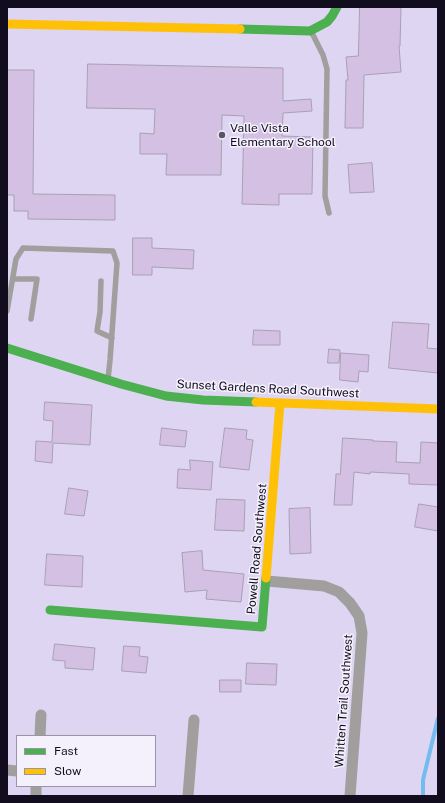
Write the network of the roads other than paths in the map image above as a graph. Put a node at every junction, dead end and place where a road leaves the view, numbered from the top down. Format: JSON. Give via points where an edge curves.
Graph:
{"nodes":[{"id":1,"x":337,"y":7,"type":"edge"},
{"id":2,"x":7,"y":24,"type":"edge"},
{"id":3,"x":310,"y":31,"type":"junction"},
{"id":4,"x":329,"y":213,"type":"dead end"},
{"id":5,"x":13,"y":279,"type":"junction"},
{"id":6,"x":101,"y":281,"type":"dead end"},
{"id":7,"x":7,"y":311,"type":"edge"},
{"id":8,"x":31,"y":319,"type":"dead end"},
{"id":9,"x":112,"y":338,"type":"junction"},
{"id":10,"x":7,"y":348,"type":"edge"},
{"id":11,"x":108,"y":379,"type":"junction"},
{"id":12,"x":280,"y":403,"type":"junction"},
{"id":13,"x":438,"y":409,"type":"edge"},
{"id":14,"x":267,"y":581,"type":"junction"},
{"id":15,"x":50,"y":610,"type":"dead end"},
{"id":16,"x":41,"y":715,"type":"dead end"},
{"id":17,"x":194,"y":720,"type":"dead end"},
{"id":18,"x":40,"y":735,"type":"edge"},
{"id":19,"x":188,"y":796,"type":"edge"},
{"id":20,"x":350,"y":796,"type":"edge"}],
"edges":[{"from":1,"to":3,"type":"street","via":[[333,18],[324,26]]},
{"from":2,"to":3,"type":"street"},
{"from":3,"to":4,"type":"lane","via":[[323,55],[327,69],[325,196]]},
{"from":5,"to":7,"type":"lane"},
{"from":5,"to":8,"type":"lane","via":[[37,279]]},
{"from":5,"to":9,"type":"lane","via":[[16,259],[23,248],[113,251],[116,263]]},
{"from":6,"to":9,"type":"lane","via":[[97,331]]},
{"from":9,"to":11,"type":"lane"},
{"from":10,"to":11,"type":"street","name":"Sunset Gardens Road Southwest"},
{"from":11,"to":12,"type":"street","name":"Sunset Gardens Road Southwest","via":[[166,396]]},
{"from":12,"to":13,"type":"street","name":"Sunset Gardens Road Southwest"},
{"from":12,"to":14,"type":"street","name":"Powell Road Southwest"},
{"from":14,"to":15,"type":"street","name":"Powell Road Southwest","via":[[262,627]]},
{"from":14,"to":20,"type":"street","name":"Whitten Trail Southwest","via":[[324,586],[340,592],[359,616],[362,633]]},
{"from":16,"to":18,"type":"street"},
{"from":17,"to":19,"type":"street"}]}
